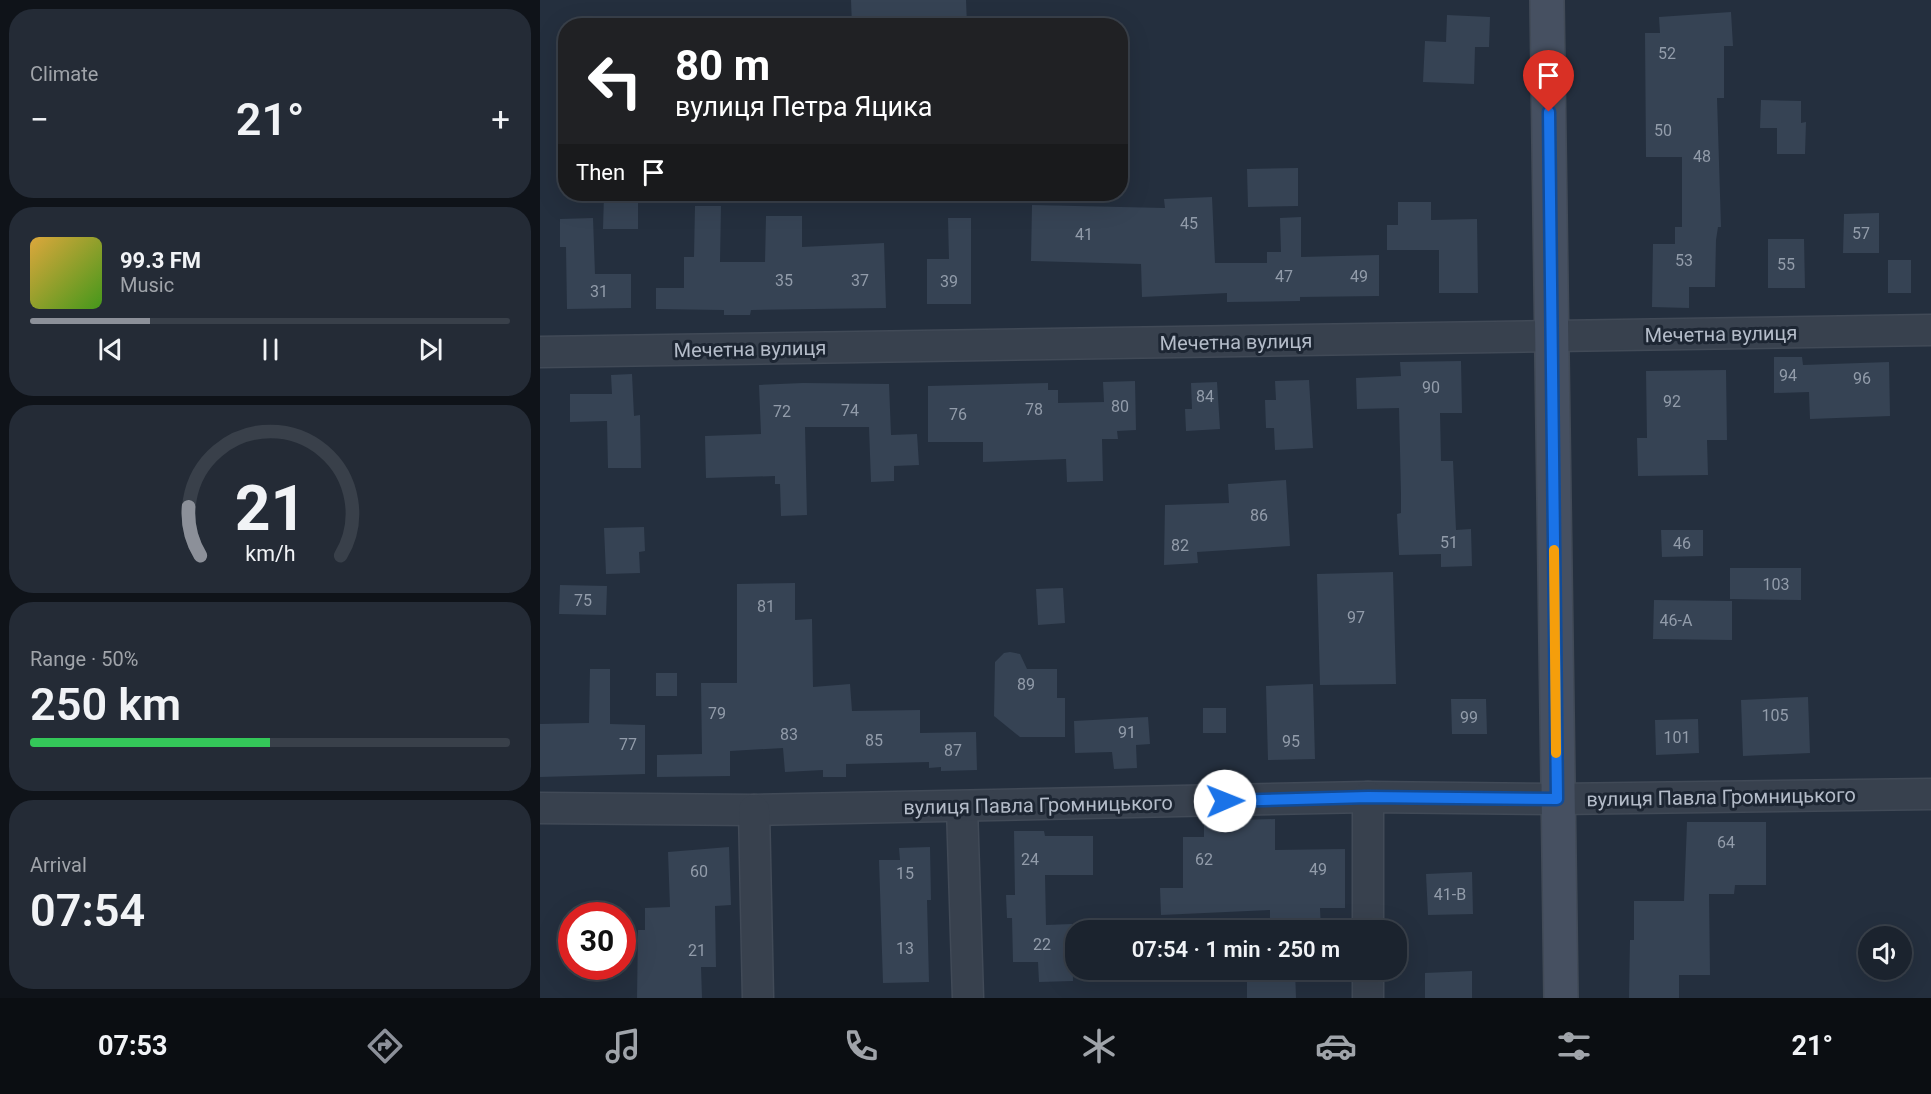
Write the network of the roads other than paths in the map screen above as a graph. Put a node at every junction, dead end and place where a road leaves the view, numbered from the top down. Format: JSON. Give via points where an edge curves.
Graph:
{"nodes":[{"id":1,"x":1547,"y":0,"type":"edge"},
{"id":2,"x":1931,"y":330,"type":"edge"},
{"id":3,"x":1552,"y":338,"type":"junction"},
{"id":4,"x":540,"y":352,"type":"edge"},
{"id":5,"x":1931,"y":794,"type":"edge"},
{"id":6,"x":1368,"y":797,"type":"junction"},
{"id":7,"x":1557,"y":799,"type":"junction"},
{"id":8,"x":962,"y":807,"type":"junction"},
{"id":9,"x":540,"y":808,"type":"edge"},
{"id":10,"x":753,"y":810,"type":"junction"},
{"id":11,"x":1368,"y":920,"type":"edge"},
{"id":12,"x":1368,"y":980,"type":"edge"},
{"id":13,"x":758,"y":998,"type":"edge"},
{"id":14,"x":968,"y":998,"type":"edge"},
{"id":15,"x":1368,"y":998,"type":"edge"},
{"id":16,"x":1561,"y":998,"type":"edge"}],
"edges":[{"from":1,"to":3,"type":"street"},
{"from":2,"to":3,"type":"street","name":"Мечетна вулиця"},
{"from":3,"to":4,"type":"street","name":"Мечетна вулиця"},
{"from":3,"to":7,"type":"street"},
{"from":5,"to":7,"type":"street","name":"вулиця Павла Громницького"},
{"from":6,"to":7,"type":"street","name":"вулиця Павла Громницького"},
{"from":6,"to":8,"type":"street","name":"вулиця Павла Громницького"},
{"from":6,"to":11,"type":"street"},
{"from":7,"to":16,"type":"street"},
{"from":8,"to":10,"type":"street","name":"вулиця Павла Громницького"},
{"from":8,"to":14,"type":"street"},
{"from":9,"to":10,"type":"street","name":"вулиця Павла Громницького"},
{"from":10,"to":13,"type":"street"},
{"from":12,"to":15,"type":"street"}]}
